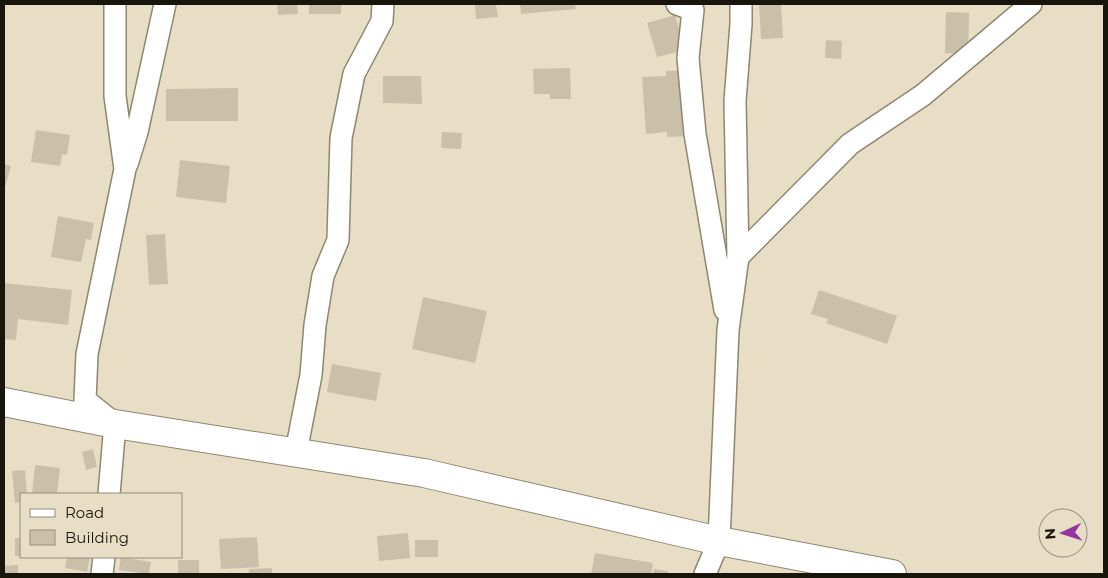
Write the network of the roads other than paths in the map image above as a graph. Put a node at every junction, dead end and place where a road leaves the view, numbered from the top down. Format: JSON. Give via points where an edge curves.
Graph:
{"nodes":[{"id":1,"x":115,"y":4,"type":"edge"},
{"id":2,"x":165,"y":4,"type":"edge"},
{"id":3,"x":383,"y":4,"type":"edge"},
{"id":4,"x":678,"y":4,"type":"edge"},
{"id":5,"x":741,"y":4,"type":"edge"},
{"id":6,"x":1031,"y":4,"type":"edge"},
{"id":7,"x":126,"y":169,"type":"junction"},
{"id":8,"x":738,"y":257,"type":"junction"},
{"id":9,"x":728,"y":330,"type":"junction"},
{"id":10,"x":4,"y":402,"type":"edge"},
{"id":11,"x":115,"y":424,"type":"junction"},
{"id":12,"x":296,"y":452,"type":"junction"},
{"id":13,"x":109,"y":493,"type":"edge"},
{"id":14,"x":719,"y":540,"type":"junction"},
{"id":15,"x":104,"y":558,"type":"edge"},
{"id":16,"x":102,"y":574,"type":"edge"},
{"id":17,"x":705,"y":574,"type":"edge"},
{"id":18,"x":892,"y":574,"type":"edge"}],
"edges":[{"from":1,"to":7,"type":"street","via":[[115,96]]},
{"from":2,"to":7,"type":"street"},
{"from":3,"to":12,"type":"street","via":[[382,21],[354,74],[341,138],[338,240],[323,276],[311,375]]},
{"from":4,"to":9,"type":"street","via":[[693,10],[688,58],[695,134]]},
{"from":5,"to":8,"type":"street","via":[[735,101]]},
{"from":6,"to":8,"type":"street","via":[[923,95],[850,144]]},
{"from":7,"to":11,"type":"street","via":[[87,364],[85,400]]},
{"from":8,"to":9,"type":"street"},
{"from":9,"to":14,"type":"street"},
{"from":10,"to":11,"type":"street"},
{"from":11,"to":12,"type":"street"},
{"from":11,"to":13,"type":"street"},
{"from":12,"to":14,"type":"street","via":[[424,473]]},
{"from":14,"to":17,"type":"street"},
{"from":14,"to":18,"type":"street"},
{"from":15,"to":16,"type":"street"}]}
